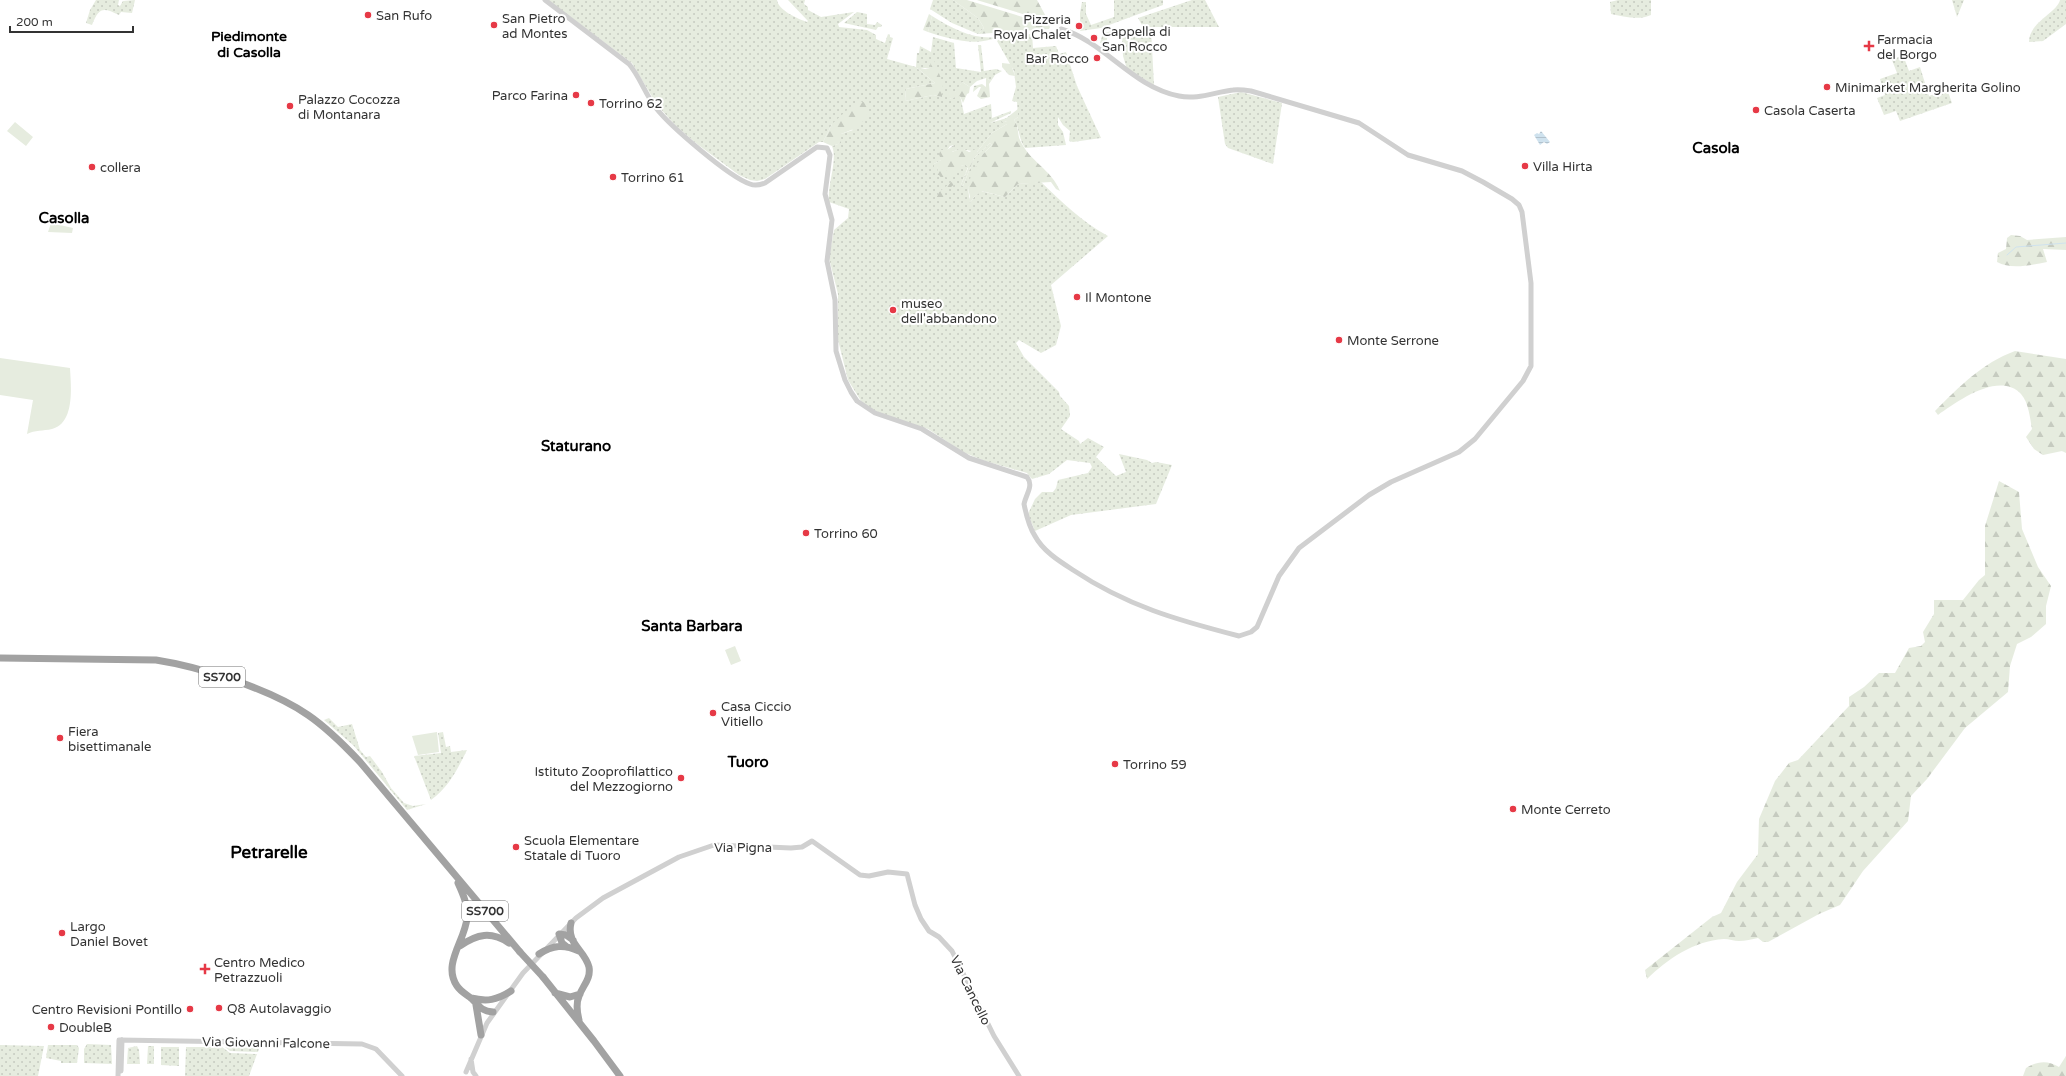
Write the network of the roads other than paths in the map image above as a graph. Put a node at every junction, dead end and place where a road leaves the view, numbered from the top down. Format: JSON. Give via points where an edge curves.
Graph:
{"nodes":[{"id":1,"x":545,"y":0,"type":"edge"},
{"id":2,"x":1061,"y":29,"type":"dead end"},
{"id":3,"x":0,"y":658,"type":"edge"},
{"id":4,"x":812,"y":841,"type":"joint"},
{"id":5,"x":455,"y":875,"type":"junction"},
{"id":6,"x":571,"y":923,"type":"junction"},
{"id":7,"x":559,"y":934,"type":"junction"},
{"id":8,"x":573,"y":940,"type":"junction"},
{"id":9,"x":460,"y":946,"type":"junction"},
{"id":10,"x":567,"y":947,"type":"junction"},
{"id":11,"x":518,"y":950,"type":"junction"},
{"id":12,"x":579,"y":951,"type":"junction"},
{"id":13,"x":540,"y":954,"type":"junction"},
{"id":14,"x":511,"y":991,"type":"junction"},
{"id":15,"x":555,"y":993,"type":"junction"},
{"id":16,"x":580,"y":994,"type":"junction"},
{"id":17,"x":478,"y":1003,"type":"junction"},
{"id":18,"x":493,"y":1012,"type":"junction"},
{"id":19,"x":580,"y":1023,"type":"junction"},
{"id":20,"x":481,"y":1035,"type":"junction"},
{"id":21,"x":120,"y":1040,"type":"junction"},
{"id":22,"x":471,"y":1059,"type":"junction"},
{"id":23,"x":464,"y":1075,"type":"edge"},
{"id":24,"x":476,"y":1075,"type":"edge"},
{"id":25,"x":118,"y":1076,"type":"edge"},
{"id":26,"x":121,"y":1076,"type":"edge"},
{"id":27,"x":402,"y":1076,"type":"edge"},
{"id":28,"x":620,"y":1076,"type":"edge"},
{"id":29,"x":1019,"y":1076,"type":"edge"}],
"edges":[{"from":1,"to":2,"type":"street","via":[[629,64],[635,70],[655,107],[670,124],[741,180],[758,185],[765,183],[817,147],[827,148],[830,155],[825,194],[832,220],[827,261],[835,300],[836,351],[845,380],[857,401],[875,413],[936,436],[969,458],[1027,477],[1030,488],[1024,504],[1035,536],[1052,556],[1087,580],[1150,611],[1204,628],[1245,635],[1257,627],[1279,576],[1299,548],[1368,495],[1459,452],[1475,439],[1523,381],[1531,366],[1531,283],[1522,212],[1512,199],[1483,182],[1462,171],[1408,155],[1359,123],[1251,91],[1234,89],[1192,97],[1168,93],[1138,79],[1077,34]]},
{"from":3,"to":5,"type":"highway","number":"SS700","via":[[143,658],[179,663],[272,696],[308,715],[339,740]]},
{"from":4,"to":6,"type":"street","name":"Via Pigna","via":[[802,847],[791,848],[714,845],[679,857],[632,882],[603,898]]},
{"from":4,"to":29,"type":"street","name":"Via Cancello","via":[[860,875],[888,872],[907,874],[915,905],[929,931],[939,937],[952,951],[994,1036]]},
{"from":5,"to":9,"type":"highway","number":"SS700","via":[[466,900],[467,916]]},
{"from":5,"to":11,"type":"highway","number":"SS700"},
{"from":6,"to":7,"type":"street","name":"Via Pigna"},
{"from":6,"to":8,"type":"highway","via":[[570,933]]},
{"from":7,"to":8,"type":"highway"},
{"from":7,"to":10,"type":"highway","via":[[562,943]]},
{"from":7,"to":13,"type":"street","name":"Via Pigna"},
{"from":8,"to":12,"type":"highway"},
{"from":9,"to":11,"type":"highway","number":"SS700","via":[[476,936],[486,934],[500,937]]},
{"from":9,"to":17,"type":"highway","number":"SS700","via":[[452,965],[456,985]]},
{"from":10,"to":12,"type":"highway"},
{"from":10,"to":13,"type":"highway","via":[[549,948]]},
{"from":11,"to":15,"type":"highway","number":"SS700","bridge":true},
{"from":12,"to":16,"type":"highway","via":[[587,963],[589,973]]},
{"from":13,"to":14,"type":"street","name":"Via Pigna"},
{"from":14,"to":17,"type":"highway","via":[[497,999]]},
{"from":14,"to":18,"type":"street","name":"Via Pigna"},
{"from":15,"to":16,"type":"highway","via":[[570,997]]},
{"from":15,"to":19,"type":"highway","number":"SS700"},
{"from":16,"to":19,"type":"highway","via":[[577,1012]]},
{"from":17,"to":18,"type":"highway","via":[[486,1012]]},
{"from":17,"to":20,"type":"highway","number":"SS700"},
{"from":18,"to":20,"type":"street","name":"Via Pigna"},
{"from":19,"to":28,"type":"highway","number":"SS700"},
{"from":20,"to":22,"type":"street","name":"Via Pigna"},
{"from":21,"to":25,"type":"street"},
{"from":21,"to":26,"type":"street"},
{"from":21,"to":27,"type":"street","name":"Via Giovanni Falcone","via":[[362,1044],[376,1049]]},
{"from":22,"to":23,"type":"street","name":"Via Pigna"},
{"from":22,"to":24,"type":"street"},
{"from":23,"to":24,"type":"street"}]}
